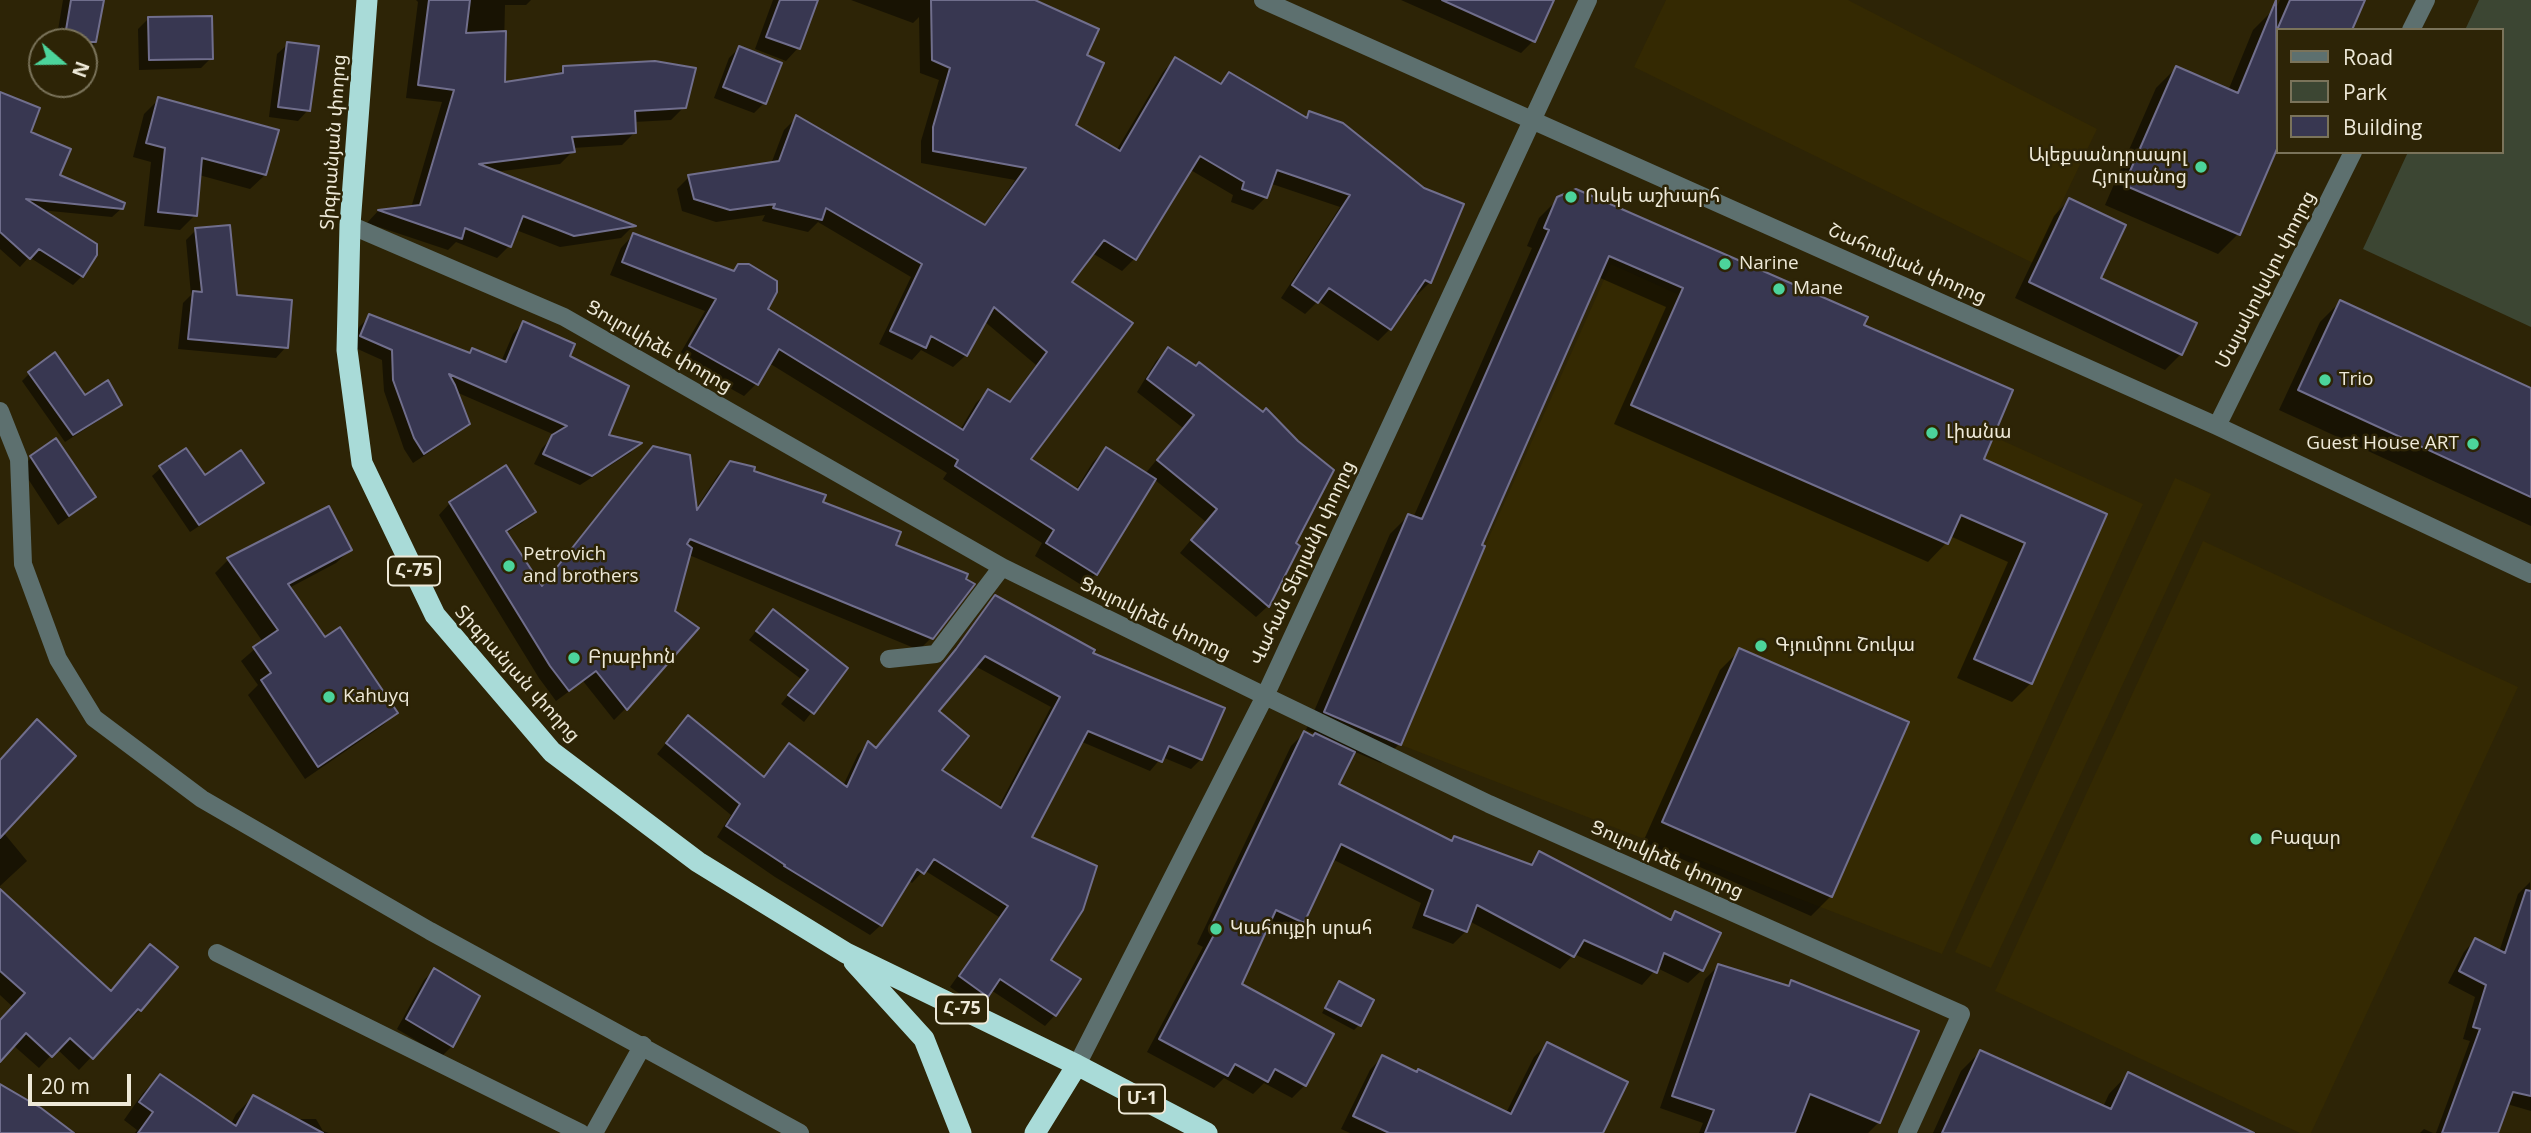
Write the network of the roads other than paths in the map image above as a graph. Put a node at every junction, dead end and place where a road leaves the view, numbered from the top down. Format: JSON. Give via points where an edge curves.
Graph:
{"nodes":[{"id":1,"x":368,"y":0,"type":"edge"},
{"id":2,"x":1263,"y":0,"type":"edge"},
{"id":3,"x":1588,"y":0,"type":"edge"},
{"id":4,"x":2426,"y":0,"type":"edge"},
{"id":5,"x":2412,"y":28,"type":"edge"},
{"id":6,"x":1531,"y":119,"type":"junction"},
{"id":7,"x":2352,"y":154,"type":"edge"},
{"id":8,"x":350,"y":225,"type":"junction"},
{"id":9,"x":0,"y":411,"type":"edge"},
{"id":10,"x":2217,"y":426,"type":"junction"},
{"id":11,"x":1002,"y":567,"type":"junction"},
{"id":12,"x":2531,"y":574,"type":"edge"},
{"id":13,"x":889,"y":659,"type":"dead end"},
{"id":14,"x":1265,"y":696,"type":"junction"},
{"id":15,"x":216,"y":953,"type":"dead end"},
{"id":16,"x":846,"y":953,"type":"junction"},
{"id":17,"x":643,"y":1045,"type":"junction"},
{"id":18,"x":1077,"y":1065,"type":"junction"},
{"id":19,"x":580,"y":1133,"type":"edge"},
{"id":20,"x":594,"y":1133,"type":"edge"},
{"id":21,"x":800,"y":1133,"type":"edge"},
{"id":22,"x":961,"y":1133,"type":"edge"},
{"id":23,"x":1035,"y":1133,"type":"edge"},
{"id":24,"x":1207,"y":1133,"type":"edge"},
{"id":25,"x":1908,"y":1133,"type":"edge"}],
"edges":[{"from":1,"to":8,"type":"highway","name":"Տիգրանյան փողոց","number":"Հ-75"},
{"from":2,"to":6,"type":"street","name":"Շահումյան փողոց"},
{"from":3,"to":6,"type":"street","name":"Վահան Տերյանի փողոց"},
{"from":4,"to":5,"type":"street"},
{"from":6,"to":10,"type":"street","name":"Շահումյան փողոց"},
{"from":6,"to":14,"type":"street","name":"Վահան Տերյանի փողոց"},
{"from":7,"to":10,"type":"street","name":"Մայակովսկու փողոց"},
{"from":8,"to":11,"type":"street","name":"Ցուլուկիձե փողոց","via":[[564,317]]},
{"from":8,"to":16,"type":"highway","name":"Տիգրանյան փողոց","number":"Հ-75","via":[[347,350],[362,463],[435,615],[552,752],[698,862]]},
{"from":9,"to":17,"type":"street","via":[[19,459],[23,564],[58,659],[94,718],[202,799]]},
{"from":10,"to":12,"type":"street","name":"Շահումյան փողոց"},
{"from":11,"to":13,"type":"street","via":[[936,654]]},
{"from":11,"to":14,"type":"street","name":"Ցուլուկիձե փողոց"},
{"from":14,"to":18,"type":"street","name":"Վահան Տերյանի փողոց"},
{"from":14,"to":25,"type":"street","name":"Ցուլուկիձե փողոց","via":[[1489,804],[1961,1014]]},
{"from":15,"to":19,"type":"street"},
{"from":16,"to":18,"type":"highway","name":"Տիգրանյան փողոց","number":"Հ-75"},
{"from":16,"to":22,"type":"highway","name":"Տիգրանյան փողոց","number":"Հ-75","via":[[924,1039]]},
{"from":17,"to":20,"type":"street"},
{"from":17,"to":21,"type":"street"},
{"from":18,"to":23,"type":"highway","name":"Վահան Տերյանի փողոց"},
{"from":18,"to":24,"type":"highway","number":"Մ-1"}]}
